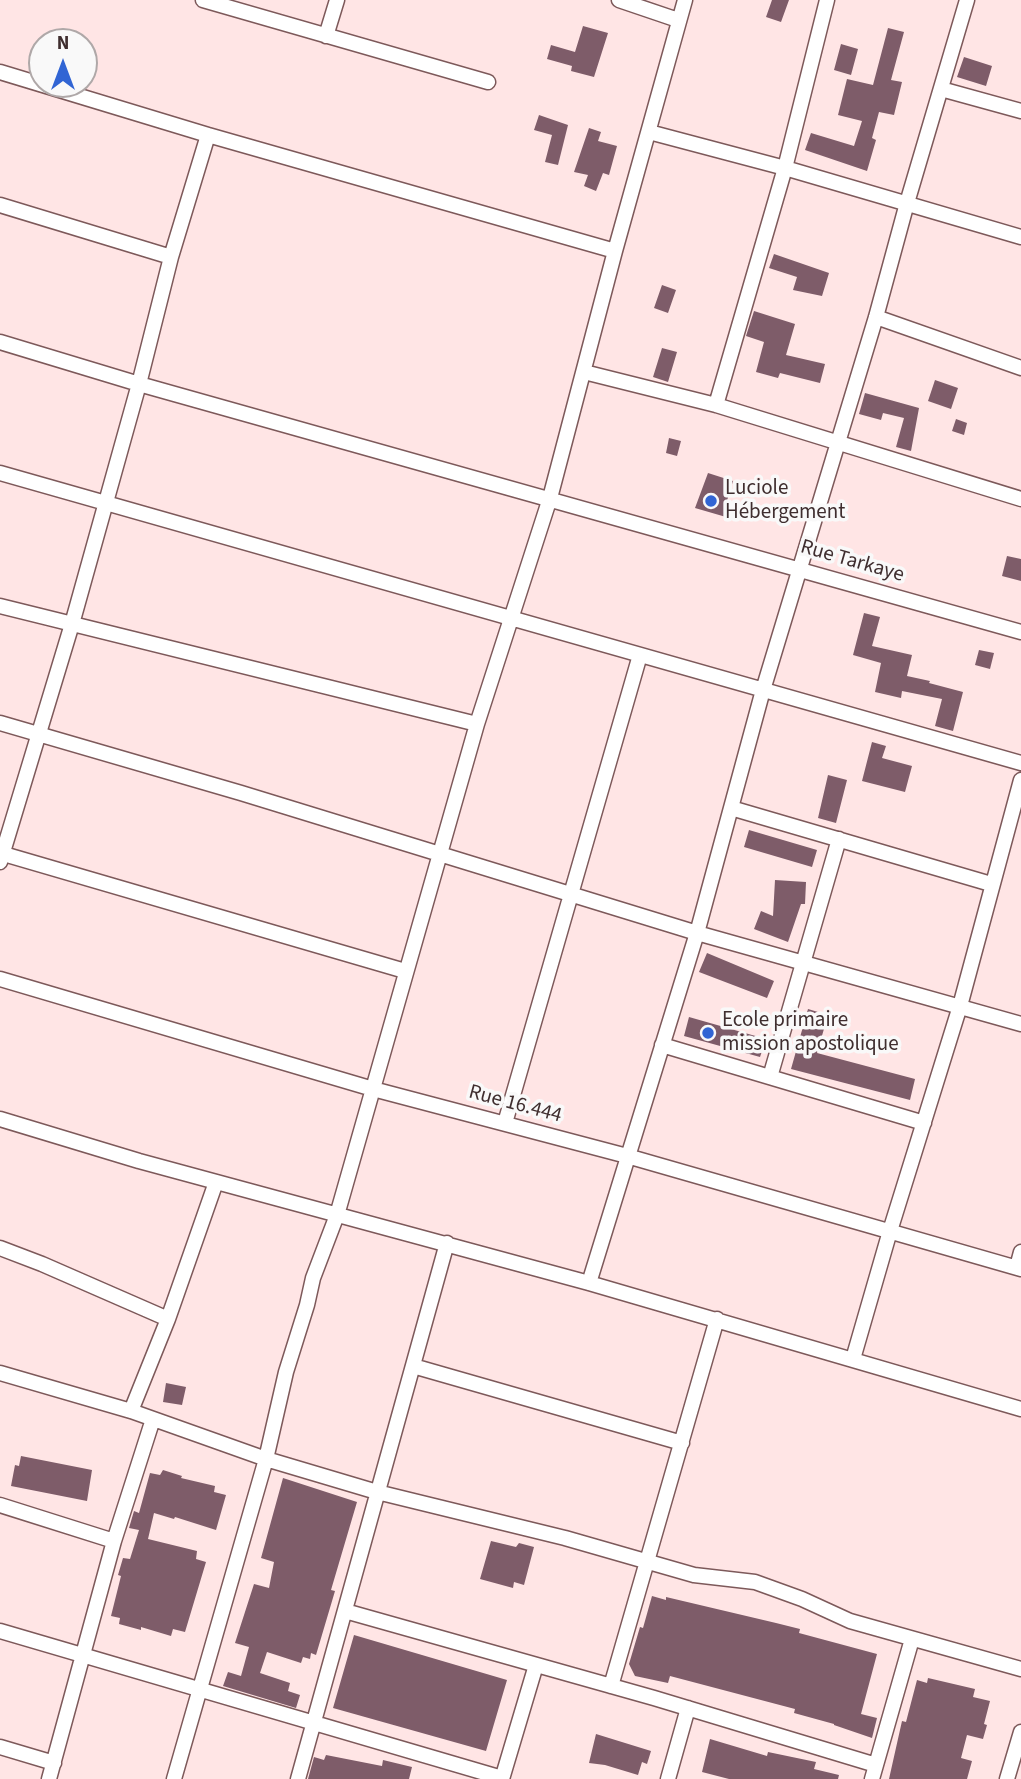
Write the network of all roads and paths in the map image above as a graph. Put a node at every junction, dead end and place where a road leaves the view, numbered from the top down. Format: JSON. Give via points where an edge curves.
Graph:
{"nodes":[{"id":1,"x":203,"y":0,"type":"edge"},
{"id":2,"x":337,"y":0,"type":"edge"},
{"id":3,"x":619,"y":0,"type":"edge"},
{"id":4,"x":685,"y":0,"type":"edge"},
{"id":5,"x":827,"y":0,"type":"edge"},
{"id":6,"x":967,"y":0,"type":"edge"},
{"id":7,"x":678,"y":20,"type":"junction"},
{"id":8,"x":326,"y":36,"type":"junction"},
{"id":9,"x":0,"y":72,"type":"edge"},
{"id":10,"x":488,"y":82,"type":"dead end"},
{"id":11,"x":941,"y":89,"type":"junction"},
{"id":12,"x":1021,"y":111,"type":"edge"},
{"id":13,"x":649,"y":131,"type":"junction"},
{"id":14,"x":208,"y":135,"type":"junction"},
{"id":15,"x":785,"y":168,"type":"junction"},
{"id":16,"x":907,"y":203,"type":"junction"},
{"id":17,"x":0,"y":205,"type":"edge"},
{"id":18,"x":1021,"y":237,"type":"edge"},
{"id":19,"x":615,"y":251,"type":"junction"},
{"id":20,"x":171,"y":257,"type":"junction"},
{"id":21,"x":876,"y":317,"type":"junction"},
{"id":22,"x":0,"y":342,"type":"edge"},
{"id":23,"x":1021,"y":368,"type":"edge"},
{"id":24,"x":584,"y":372,"type":"junction"},
{"id":25,"x":139,"y":384,"type":"junction"},
{"id":26,"x":716,"y":405,"type":"junction"},
{"id":27,"x":837,"y":443,"type":"junction"},
{"id":28,"x":0,"y":473,"type":"edge"},
{"id":29,"x":550,"y":498,"type":"junction"},
{"id":30,"x":1021,"y":499,"type":"edge"},
{"id":31,"x":104,"y":503,"type":"junction"},
{"id":32,"x":800,"y":569,"type":"junction"},
{"id":33,"x":0,"y":606,"type":"edge"},
{"id":34,"x":512,"y":619,"type":"junction"},
{"id":35,"x":72,"y":624,"type":"junction"},
{"id":36,"x":1021,"y":632,"type":"edge"},
{"id":37,"x":640,"y":655,"type":"junction"},
{"id":38,"x":763,"y":690,"type":"junction"},
{"id":39,"x":0,"y":723,"type":"edge"},
{"id":40,"x":477,"y":724,"type":"junction"},
{"id":41,"x":39,"y":734,"type":"junction"},
{"id":42,"x":1021,"y":763,"type":"edge"},
{"id":43,"x":1021,"y":780,"type":"edge"},
{"id":44,"x":731,"y":808,"type":"junction"},
{"id":45,"x":839,"y":839,"type":"junction"},
{"id":46,"x":438,"y":854,"type":"junction"},
{"id":47,"x":1,"y":856,"type":"edge"},
{"id":48,"x":991,"y":884,"type":"junction"},
{"id":49,"x":570,"y":894,"type":"junction"},
{"id":50,"x":697,"y":933,"type":"junction"},
{"id":51,"x":803,"y":963,"type":"junction"},
{"id":52,"x":405,"y":971,"type":"junction"},
{"id":53,"x":0,"y":979,"type":"edge"},
{"id":54,"x":960,"y":1006,"type":"junction"},
{"id":55,"x":1021,"y":1024,"type":"edge"},
{"id":56,"x":662,"y":1045,"type":"junction"},
{"id":57,"x":770,"y":1077,"type":"junction"},
{"id":58,"x":373,"y":1089,"type":"junction"},
{"id":59,"x":0,"y":1119,"type":"edge"},
{"id":60,"x":505,"y":1123,"type":"junction"},
{"id":61,"x":924,"y":1123,"type":"junction"},
{"id":62,"x":627,"y":1156,"type":"junction"},
{"id":63,"x":216,"y":1182,"type":"junction"},
{"id":64,"x":337,"y":1215,"type":"junction"},
{"id":65,"x":890,"y":1231,"type":"junction"},
{"id":66,"x":447,"y":1243,"type":"junction"},
{"id":67,"x":0,"y":1248,"type":"edge"},
{"id":68,"x":1021,"y":1252,"type":"edge"},
{"id":69,"x":1019,"y":1268,"type":"edge"},
{"id":70,"x":589,"y":1283,"type":"junction"},
{"id":71,"x":168,"y":1319,"type":"junction"},
{"id":72,"x":717,"y":1319,"type":"junction"},
{"id":73,"x":853,"y":1359,"type":"junction"},
{"id":74,"x":413,"y":1366,"type":"junction"},
{"id":75,"x":0,"y":1373,"type":"edge"},
{"id":76,"x":1021,"y":1409,"type":"edge"},
{"id":77,"x":131,"y":1411,"type":"junction"},
{"id":78,"x":153,"y":1419,"type":"junction"},
{"id":79,"x":682,"y":1444,"type":"junction"},
{"id":80,"x":266,"y":1459,"type":"junction"},
{"id":81,"x":377,"y":1492,"type":"junction"},
{"id":82,"x":0,"y":1505,"type":"edge"},
{"id":83,"x":114,"y":1541,"type":"junction"},
{"id":84,"x":648,"y":1562,"type":"junction"},
{"id":85,"x":345,"y":1611,"type":"junction"},
{"id":86,"x":0,"y":1631,"type":"edge"},
{"id":87,"x":912,"y":1639,"type":"junction"},
{"id":88,"x":84,"y":1656,"type":"junction"},
{"id":89,"x":536,"y":1665,"type":"junction"},
{"id":90,"x":1021,"y":1669,"type":"edge"},
{"id":91,"x":611,"y":1686,"type":"junction"},
{"id":92,"x":199,"y":1689,"type":"junction"},
{"id":93,"x":688,"y":1708,"type":"junction"},
{"id":94,"x":314,"y":1723,"type":"junction"},
{"id":95,"x":1021,"y":1732,"type":"edge"},
{"id":96,"x":0,"y":1747,"type":"edge"},
{"id":97,"x":54,"y":1763,"type":"junction"},
{"id":98,"x":874,"y":1772,"type":"edge"},
{"id":99,"x":502,"y":1778,"type":"edge"},
{"id":100,"x":50,"y":1779,"type":"edge"},
{"id":101,"x":174,"y":1779,"type":"edge"},
{"id":102,"x":298,"y":1779,"type":"edge"},
{"id":103,"x":668,"y":1779,"type":"edge"},
{"id":104,"x":1007,"y":1779,"type":"edge"}],
"edges":[{"from":1,"to":8,"type":"street"},
{"from":2,"to":8,"type":"street"},
{"from":3,"to":7,"type":"street"},
{"from":4,"to":7,"type":"street"},
{"from":5,"to":15,"type":"street"},
{"from":6,"to":11,"type":"street"},
{"from":7,"to":13,"type":"street"},
{"from":8,"to":10,"type":"street"},
{"from":9,"to":14,"type":"street"},
{"from":11,"to":12,"type":"street"},
{"from":11,"to":16,"type":"street"},
{"from":13,"to":15,"type":"street"},
{"from":13,"to":19,"type":"street"},
{"from":14,"to":19,"type":"street"},
{"from":14,"to":20,"type":"street"},
{"from":15,"to":16,"type":"street"},
{"from":15,"to":26,"type":"street"},
{"from":16,"to":18,"type":"street"},
{"from":16,"to":21,"type":"street"},
{"from":17,"to":20,"type":"street"},
{"from":19,"to":24,"type":"street"},
{"from":20,"to":25,"type":"street"},
{"from":21,"to":23,"type":"street"},
{"from":21,"to":27,"type":"street"},
{"from":22,"to":25,"type":"street","name":"Rue Tarkaye"},
{"from":24,"to":26,"type":"street"},
{"from":24,"to":29,"type":"street"},
{"from":25,"to":29,"type":"street","name":"Rue Tarkaye"},
{"from":25,"to":31,"type":"street"},
{"from":26,"to":27,"type":"street"},
{"from":27,"to":30,"type":"street"},
{"from":27,"to":32,"type":"street"},
{"from":28,"to":31,"type":"street"},
{"from":29,"to":32,"type":"street","name":"Rue Tarkaye"},
{"from":29,"to":34,"type":"street"},
{"from":31,"to":34,"type":"street"},
{"from":31,"to":35,"type":"street"},
{"from":32,"to":36,"type":"street","name":"Rue Tarkaye"},
{"from":32,"to":38,"type":"street"},
{"from":33,"to":35,"type":"street"},
{"from":34,"to":37,"type":"street"},
{"from":34,"to":40,"type":"street"},
{"from":35,"to":40,"type":"street"},
{"from":35,"to":41,"type":"street"},
{"from":37,"to":38,"type":"street"},
{"from":37,"to":49,"type":"street"},
{"from":38,"to":42,"type":"street"},
{"from":38,"to":44,"type":"street"},
{"from":39,"to":41,"type":"street"},
{"from":40,"to":46,"type":"street"},
{"from":41,"to":46,"type":"street"},
{"from":41,"to":47,"type":"street"},
{"from":43,"to":48,"type":"street"},
{"from":44,"to":45,"type":"street"},
{"from":44,"to":50,"type":"street"},
{"from":45,"to":48,"type":"street"},
{"from":45,"to":51,"type":"street"},
{"from":46,"to":49,"type":"street"},
{"from":46,"to":52,"type":"street"},
{"from":47,"to":52,"type":"street"},
{"from":48,"to":54,"type":"street"},
{"from":49,"to":50,"type":"street"},
{"from":49,"to":60,"type":"street"},
{"from":50,"to":51,"type":"street"},
{"from":50,"to":56,"type":"street"},
{"from":51,"to":54,"type":"street"},
{"from":51,"to":57,"type":"street"},
{"from":52,"to":58,"type":"street"},
{"from":53,"to":58,"type":"street","name":"Rue 16.444"},
{"from":54,"to":55,"type":"street"},
{"from":54,"to":61,"type":"street"},
{"from":56,"to":57,"type":"street"},
{"from":56,"to":62,"type":"street"},
{"from":57,"to":61,"type":"street"},
{"from":58,"to":60,"type":"street","name":"Rue 16.444"},
{"from":58,"to":64,"type":"street"},
{"from":59,"to":63,"type":"street"},
{"from":60,"to":62,"type":"street","name":"Rue 16.444"},
{"from":61,"to":65,"type":"street"},
{"from":62,"to":65,"type":"street","name":"Rue 16.444"},
{"from":62,"to":70,"type":"street"},
{"from":63,"to":64,"type":"street"},
{"from":63,"to":71,"type":"street"},
{"from":64,"to":66,"type":"street"},
{"from":64,"to":80,"type":"street","via":[[313,1278]]},
{"from":65,"to":69,"type":"street","name":"Rue 16.444"},
{"from":65,"to":73,"type":"street"},
{"from":66,"to":70,"type":"street"},
{"from":66,"to":74,"type":"street"},
{"from":67,"to":71,"type":"street"},
{"from":68,"to":69,"type":"street"},
{"from":70,"to":72,"type":"street"},
{"from":71,"to":77,"type":"street"},
{"from":72,"to":73,"type":"street"},
{"from":72,"to":79,"type":"street"},
{"from":73,"to":76,"type":"street"},
{"from":74,"to":79,"type":"street"},
{"from":74,"to":81,"type":"street"},
{"from":75,"to":77,"type":"street"},
{"from":77,"to":78,"type":"street"},
{"from":78,"to":80,"type":"street"},
{"from":78,"to":83,"type":"street"},
{"from":79,"to":84,"type":"street"},
{"from":80,"to":81,"type":"street"},
{"from":80,"to":92,"type":"street"},
{"from":81,"to":84,"type":"street"},
{"from":81,"to":85,"type":"street"},
{"from":82,"to":83,"type":"street"},
{"from":83,"to":88,"type":"street"},
{"from":84,"to":87,"type":"street","via":[[755,1582],[850,1622]]},
{"from":84,"to":91,"type":"street"},
{"from":85,"to":89,"type":"street"},
{"from":85,"to":94,"type":"street"},
{"from":86,"to":88,"type":"street"},
{"from":87,"to":90,"type":"street"},
{"from":87,"to":98,"type":"street"},
{"from":88,"to":92,"type":"street"},
{"from":88,"to":97,"type":"street"},
{"from":89,"to":91,"type":"street"},
{"from":89,"to":99,"type":"street"},
{"from":91,"to":93,"type":"street"},
{"from":92,"to":94,"type":"street"},
{"from":92,"to":101,"type":"street"},
{"from":93,"to":98,"type":"street"},
{"from":93,"to":103,"type":"street"},
{"from":94,"to":99,"type":"street"},
{"from":94,"to":102,"type":"street"},
{"from":95,"to":104,"type":"street"},
{"from":96,"to":97,"type":"street"},
{"from":97,"to":100,"type":"street"}]}
